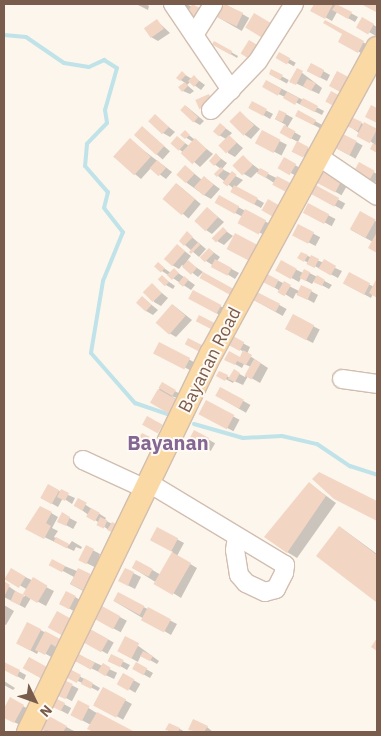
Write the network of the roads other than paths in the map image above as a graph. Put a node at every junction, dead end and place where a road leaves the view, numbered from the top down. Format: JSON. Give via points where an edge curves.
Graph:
{"nodes":[{"id":1,"x":173,"y":4,"type":"edge"},
{"id":2,"x":213,"y":4,"type":"edge"},
{"id":3,"x":294,"y":4,"type":"edge"},
{"id":4,"x":194,"y":35,"type":"junction"},
{"id":5,"x":377,"y":48,"type":"edge"},
{"id":6,"x":230,"y":90,"type":"junction"},
{"id":7,"x":211,"y":110,"type":"dead end"},
{"id":8,"x":318,"y":156,"type":"junction"},
{"id":9,"x":377,"y":196,"type":"edge"},
{"id":10,"x":342,"y":379,"type":"dead end"},
{"id":11,"x":377,"y":384,"type":"edge"},
{"id":12,"x":82,"y":460,"type":"dead end"},
{"id":13,"x":147,"y":486,"type":"junction"},
{"id":14,"x":237,"y":537,"type":"dead end"},
{"id":15,"x":28,"y":732,"type":"edge"}],
"edges":[{"from":1,"to":4,"type":"street"},
{"from":2,"to":4,"type":"street"},
{"from":3,"to":6,"type":"street","via":[[258,61]]},
{"from":4,"to":6,"type":"street"},
{"from":5,"to":8,"type":"main road","name":"Bayanan Road"},
{"from":6,"to":7,"type":"street"},
{"from":8,"to":9,"type":"street"},
{"from":8,"to":13,"type":"main road","name":"Bayanan Road","via":[[212,352]]},
{"from":10,"to":11,"type":"street"},
{"from":12,"to":13,"type":"street"},
{"from":13,"to":14,"type":"street"},
{"from":13,"to":15,"type":"main road","name":"Bayanan Road"}]}
